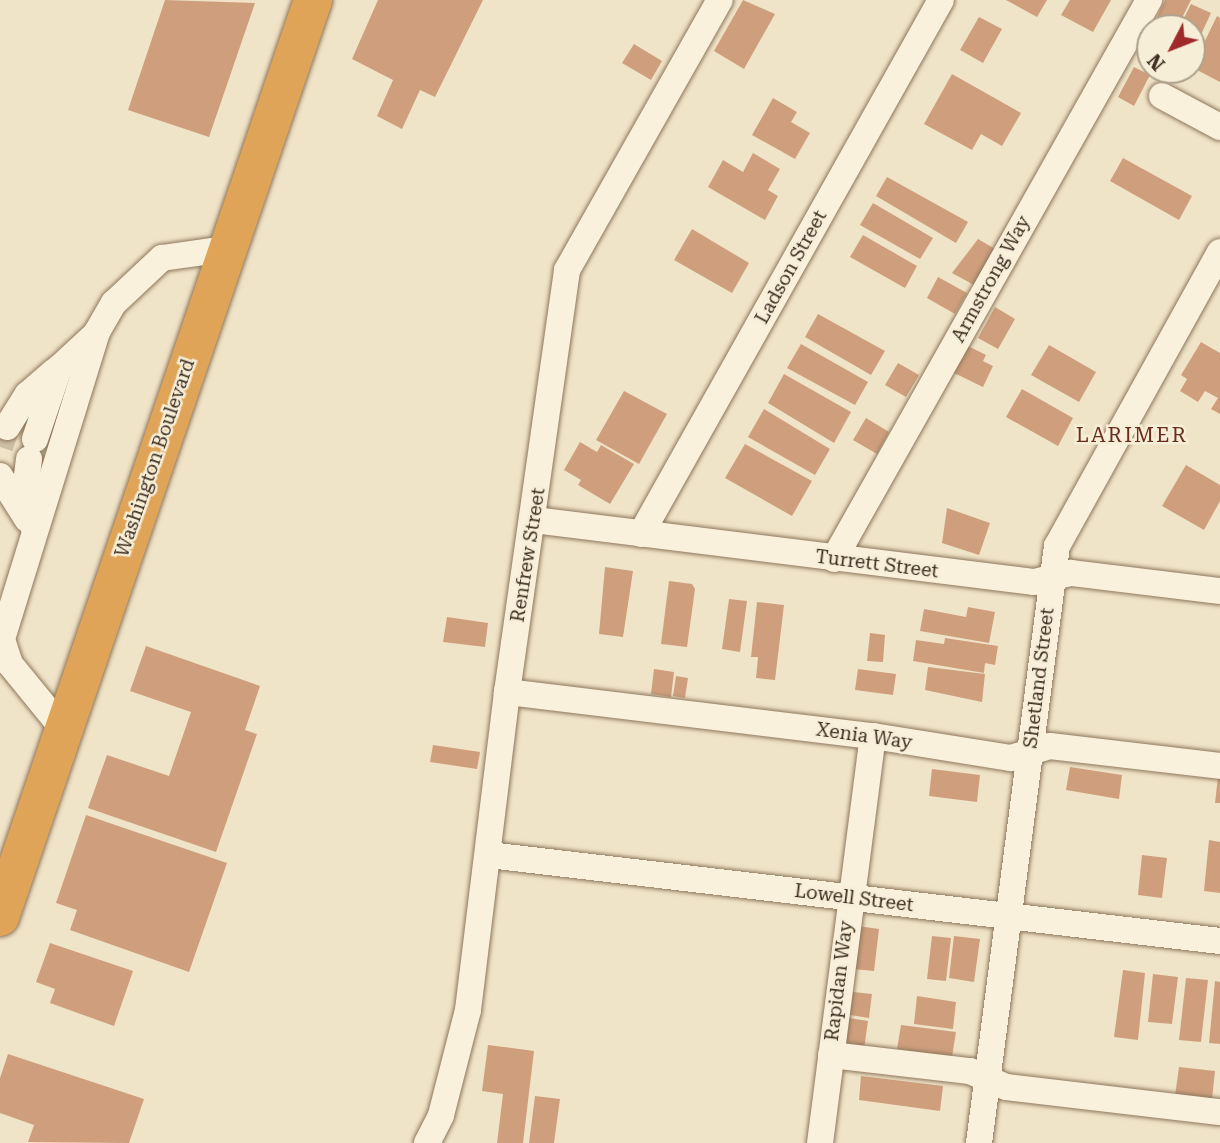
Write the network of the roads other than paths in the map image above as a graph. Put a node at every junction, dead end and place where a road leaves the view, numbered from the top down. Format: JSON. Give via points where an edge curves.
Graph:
{"nodes":[{"id":1,"x":313,"y":0,"type":"edge"},
{"id":2,"x":720,"y":0,"type":"edge"},
{"id":3,"x":942,"y":0,"type":"edge"},
{"id":4,"x":1149,"y":0,"type":"edge"},
{"id":5,"x":1162,"y":96,"type":"dead end"},
{"id":6,"x":1220,"y":127,"type":"edge"},
{"id":7,"x":226,"y":248,"type":"junction"},
{"id":8,"x":1220,"y":252,"type":"edge"},
{"id":9,"x":1210,"y":293,"type":"edge"},
{"id":10,"x":97,"y":332,"type":"junction"},
{"id":11,"x":59,"y":368,"type":"junction"},
{"id":12,"x":7,"y":427,"type":"dead end"},
{"id":13,"x":0,"y":476,"type":"edge"},
{"id":14,"x":534,"y":520,"type":"junction"},
{"id":15,"x":34,"y":529,"type":"junction"},
{"id":16,"x":641,"y":534,"type":"junction"},
{"id":17,"x":834,"y":559,"type":"junction"},
{"id":18,"x":1052,"y":578,"type":"junction"},
{"id":19,"x":1220,"y":591,"type":"edge"},
{"id":20,"x":507,"y":692,"type":"junction"},
{"id":21,"x":64,"y":729,"type":"junction"},
{"id":22,"x":873,"y":736,"type":"junction"},
{"id":23,"x":1029,"y":752,"type":"junction"},
{"id":24,"x":1220,"y":766,"type":"edge"},
{"id":25,"x":489,"y":855,"type":"junction"},
{"id":26,"x":849,"y":897,"type":"junction"},
{"id":27,"x":1006,"y":916,"type":"junction"},
{"id":28,"x":0,"y":917,"type":"edge"},
{"id":29,"x":1220,"y":941,"type":"edge"},
{"id":30,"x":831,"y":1055,"type":"junction"},
{"id":31,"x":989,"y":1080,"type":"junction"},
{"id":32,"x":1220,"y":1112,"type":"edge"},
{"id":33,"x":427,"y":1143,"type":"edge"},
{"id":34,"x":820,"y":1143,"type":"edge"},
{"id":35,"x":979,"y":1143,"type":"edge"}],
"edges":[{"from":1,"to":7,"type":"highway","name":"Washington Boulevard"},
{"from":2,"to":14,"type":"street","name":"Renfrew Street","via":[[567,270]]},
{"from":3,"to":16,"type":"street","name":"Ladson Street"},
{"from":4,"to":17,"type":"street","name":"Armstrong Way"},
{"from":5,"to":6,"type":"street"},
{"from":7,"to":10,"type":"street","via":[[162,258],[114,303]]},
{"from":7,"to":21,"type":"highway","name":"Washington Boulevard"},
{"from":8,"to":9,"type":"street","name":"Shetland Street"},
{"from":9,"to":18,"type":"street","name":"Shetland Street","via":[[1057,546]]},
{"from":10,"to":11,"type":"street"},
{"from":10,"to":15,"type":"street"},
{"from":11,"to":12,"type":"street","via":[[27,395]]},
{"from":11,"to":15,"type":"street","via":[[32,449],[25,493]]},
{"from":13,"to":15,"type":"street"},
{"from":14,"to":16,"type":"street","name":"Turrett Street"},
{"from":14,"to":20,"type":"street","name":"Renfrew Street"},
{"from":15,"to":21,"type":"street","via":[[2,639],[10,664]]},
{"from":16,"to":17,"type":"street","name":"Turrett Street"},
{"from":17,"to":18,"type":"street","name":"Turrett Street","via":[[1034,582]]},
{"from":18,"to":19,"type":"street","name":"Turrett Street","via":[[1071,573]]},
{"from":18,"to":23,"type":"street","name":"Shetland Street"},
{"from":20,"to":22,"type":"street","name":"Xenia Way"},
{"from":20,"to":25,"type":"street","name":"Renfrew Street"},
{"from":21,"to":28,"type":"highway","name":"Washington Boulevard"},
{"from":22,"to":23,"type":"street","name":"Xenia Way","via":[[1011,758]]},
{"from":22,"to":26,"type":"street","name":"Rapidan Way"},
{"from":23,"to":24,"type":"street","name":"Xenia Way","via":[[1050,746]]},
{"from":23,"to":27,"type":"street","name":"Shetland Street"},
{"from":25,"to":26,"type":"street","name":"Lowell Street"},
{"from":25,"to":33,"type":"street","name":"Renfrew Street","via":[[468,1010],[441,1115]]},
{"from":26,"to":27,"type":"street","name":"Lowell Street"},
{"from":26,"to":30,"type":"street","name":"Rapidan Way"},
{"from":27,"to":29,"type":"street","name":"Lowell Street"},
{"from":27,"to":31,"type":"street","name":"Shetland Street"},
{"from":30,"to":31,"type":"street","via":[[970,1071]]},
{"from":30,"to":34,"type":"street","name":"Rapidan Way"},
{"from":31,"to":32,"type":"street","via":[[1006,1087]]},
{"from":31,"to":35,"type":"street","name":"Shetland Street"}]}
